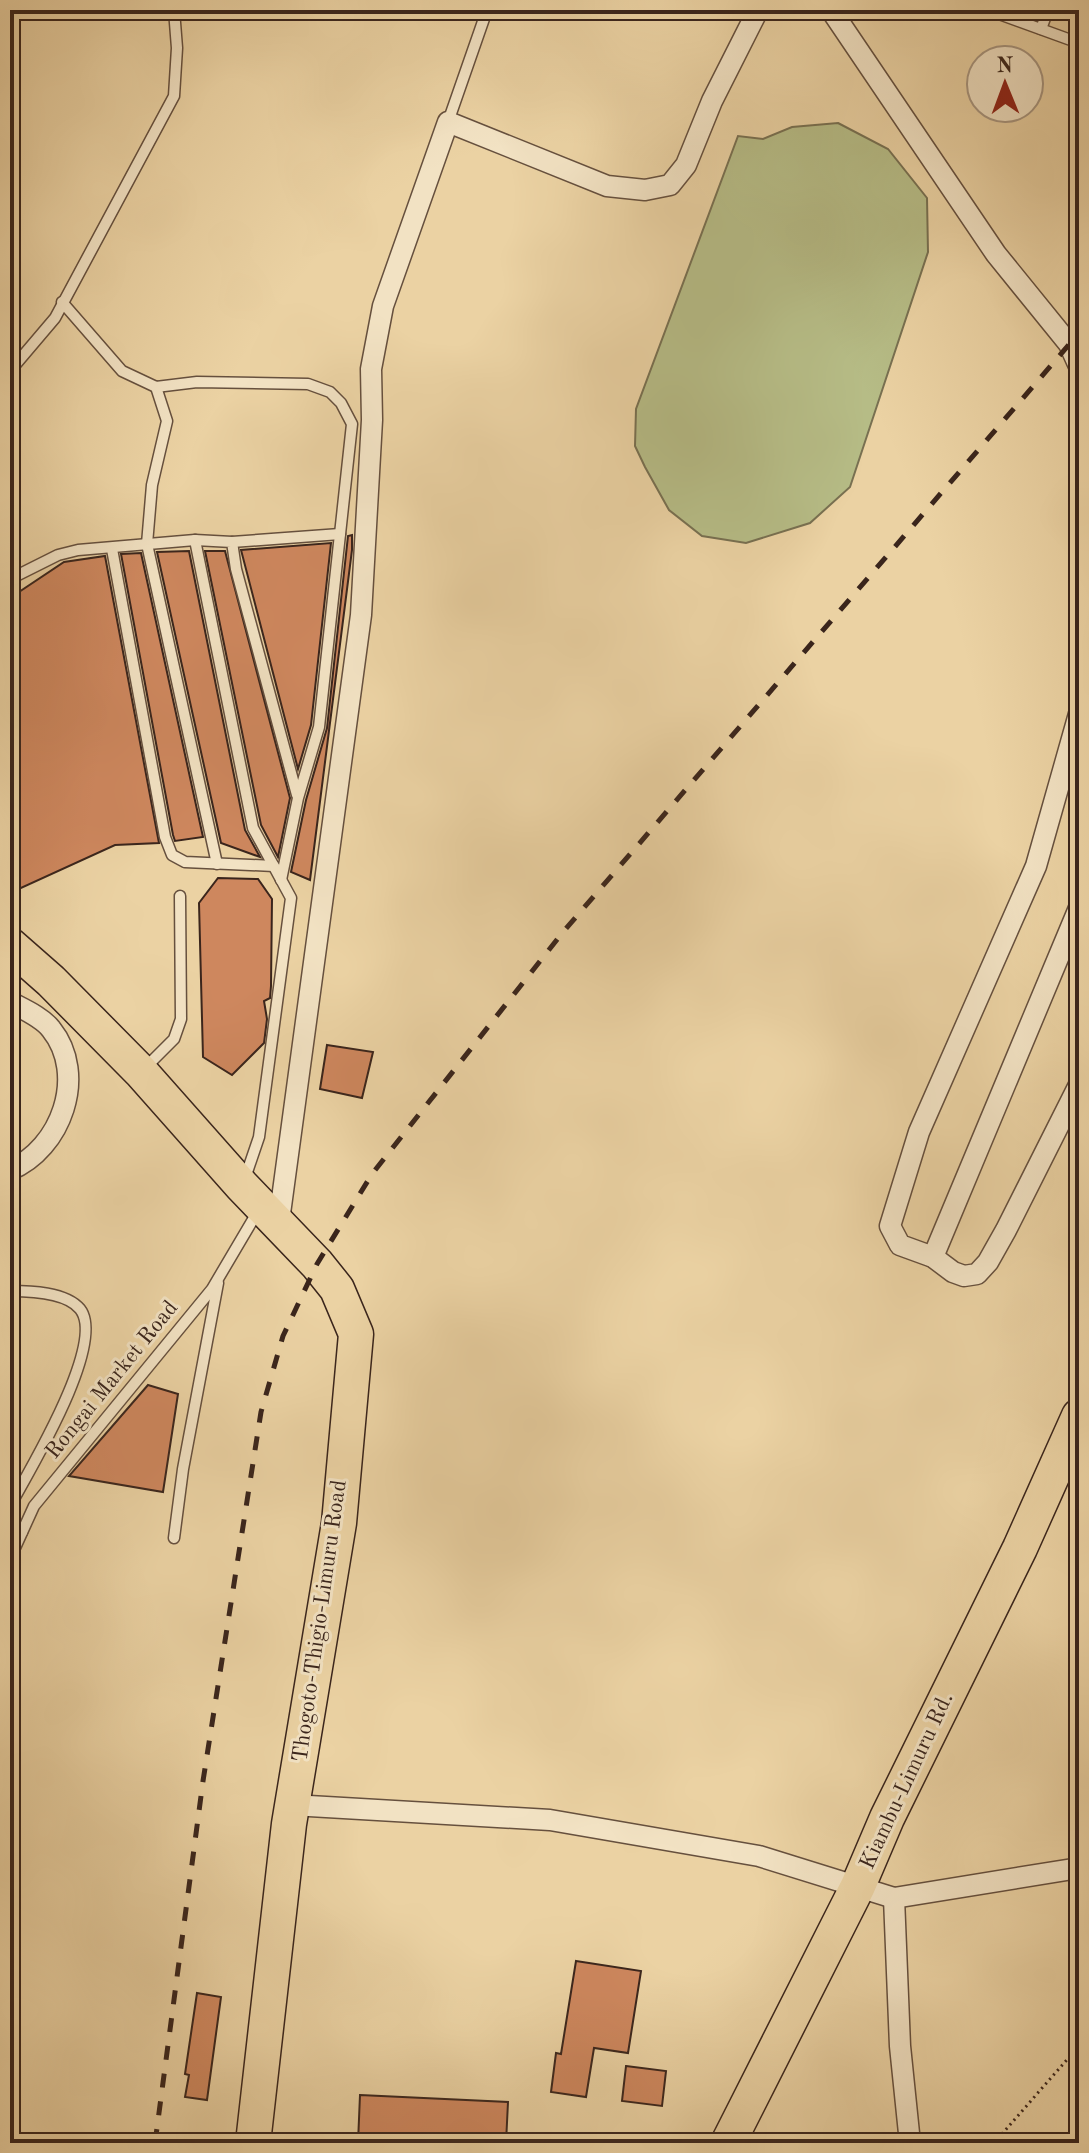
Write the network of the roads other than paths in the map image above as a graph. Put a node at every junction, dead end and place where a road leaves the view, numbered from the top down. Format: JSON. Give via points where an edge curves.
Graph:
{"nodes":[{"id":1,"x":174,"y":10,"type":"edge"},
{"id":2,"x":758,"y":10,"type":"edge"},
{"id":3,"x":831,"y":10,"type":"edge"},
{"id":4,"x":988,"y":10,"type":"edge"},
{"id":5,"x":1048,"y":10,"type":"edge"},
{"id":6,"x":485,"y":12,"type":"edge"},
{"id":7,"x":1041,"y":29,"type":"junction"},
{"id":8,"x":1079,"y":43,"type":"edge"},
{"id":9,"x":448,"y":122,"type":"junction"},
{"id":10,"x":62,"y":302,"type":"junction"},
{"id":11,"x":1079,"y":366,"type":"edge"},
{"id":12,"x":10,"y":371,"type":"edge"},
{"id":13,"x":156,"y":387,"type":"junction"},
{"id":14,"x":340,"y":534,"type":"junction"},
{"id":15,"x":195,"y":540,"type":"junction"},
{"id":16,"x":232,"y":542,"type":"junction"},
{"id":17,"x":147,"y":544,"type":"junction"},
{"id":18,"x":112,"y":549,"type":"junction"},
{"id":19,"x":10,"y":579,"type":"edge"},
{"id":20,"x":1079,"y":714,"type":"edge"},
{"id":21,"x":298,"y":798,"type":"junction"},
{"id":22,"x":217,"y":864,"type":"junction"},
{"id":23,"x":274,"y":866,"type":"junction"},
{"id":24,"x":281,"y":880,"type":"junction"},
{"id":25,"x":180,"y":896,"type":"dead end"},
{"id":26,"x":1079,"y":908,"type":"edge"},
{"id":27,"x":10,"y":945,"type":"edge"},
{"id":28,"x":10,"y":1002,"type":"edge"},
{"id":29,"x":141,"y":1072,"type":"junction"},
{"id":30,"x":1079,"y":1085,"type":"edge"},
{"id":31,"x":10,"y":1170,"type":"edge"},
{"id":32,"x":261,"y":1205,"type":"junction"},
{"id":33,"x":933,"y":1257,"type":"junction"},
{"id":34,"x":219,"y":1278,"type":"junction"},
{"id":35,"x":10,"y":1291,"type":"edge"},
{"id":36,"x":1079,"y":1416,"type":"edge"},
{"id":37,"x":10,"y":1506,"type":"edge"},
{"id":38,"x":10,"y":1526,"type":"edge"},
{"id":39,"x":22,"y":1532,"type":"junction"},
{"id":40,"x":174,"y":1538,"type":"dead end"},
{"id":41,"x":10,"y":1584,"type":"edge"},
{"id":42,"x":292,"y":1805,"type":"junction"},
{"id":43,"x":1079,"y":1868,"type":"edge"},
{"id":44,"x":858,"y":1886,"type":"junction"},
{"id":45,"x":894,"y":1898,"type":"junction"},
{"id":46,"x":253,"y":2143,"type":"edge"},
{"id":47,"x":728,"y":2143,"type":"edge"},
{"id":48,"x":910,"y":2143,"type":"edge"}],
"edges":[{"from":1,"to":10,"type":"lane","via":[[174,96]]},
{"from":2,"to":9,"type":"street","via":[[686,165],[670,185],[645,190],[607,186]]},
{"from":3,"to":11,"type":"street","via":[[996,254],[1069,344]]},
{"from":4,"to":7,"type":"lane"},
{"from":5,"to":7,"type":"lane"},
{"from":6,"to":9,"type":"lane"},
{"from":7,"to":8,"type":"lane"},
{"from":9,"to":32,"type":"street","via":[[383,306],[371,369],[361,615]]},
{"from":10,"to":12,"type":"lane","via":[[55,318]]},
{"from":10,"to":13,"type":"lane","via":[[122,371]]},
{"from":13,"to":14,"type":"lane","via":[[197,382],[308,384],[330,392],[352,424]]},
{"from":13,"to":17,"type":"lane","via":[[167,421],[152,485]]},
{"from":14,"to":16,"type":"lane"},
{"from":14,"to":21,"type":"lane","via":[[319,727]]},
{"from":15,"to":16,"type":"lane"},
{"from":15,"to":17,"type":"lane"},
{"from":15,"to":23,"type":"lane","via":[[253,828]]},
{"from":16,"to":21,"type":"lane"},
{"from":17,"to":18,"type":"lane"},
{"from":17,"to":22,"type":"lane"},
{"from":18,"to":19,"type":"lane","via":[[58,555]]},
{"from":18,"to":22,"type":"lane","via":[[165,837],[172,855],[185,862]]},
{"from":20,"to":33,"type":"street","via":[[1036,866],[919,1132],[890,1226],[900,1245]]},
{"from":21,"to":24,"type":"lane"},
{"from":22,"to":23,"type":"lane"},
{"from":23,"to":24,"type":"lane"},
{"from":24,"to":32,"type":"lane","name":"Rongai Market Road","via":[[291,898],[259,1137]]},
{"from":25,"to":29,"type":"lane","via":[[181,1019],[174,1039]]},
{"from":26,"to":33,"type":"street"},
{"from":27,"to":29,"type":"highway","name":"Thogoto-Thigio-Limuru Road"},
{"from":28,"to":31,"type":"street","via":[[49,1026],[67,1064],[66,1104],[56,1130],[39,1153]]},
{"from":29,"to":32,"type":"highway","name":"Thogoto-Thigio-Limuru Road"},
{"from":30,"to":33,"type":"street","via":[[988,1262],[977,1274],[964,1276]]},
{"from":32,"to":34,"type":"lane","name":"Rongai Market Road"},
{"from":32,"to":42,"type":"highway","name":"Thogoto-Thigio-Limuru Road","via":[[337,1289],[356,1334],[339,1523]]},
{"from":34,"to":39,"type":"lane","name":"Rongai Market Road","via":[[34,1506]]},
{"from":34,"to":40,"type":"lane"},
{"from":35,"to":37,"type":"lane","name":"Rongai Market Road","via":[[67,1299],[80,1310],[86,1345]]},
{"from":36,"to":44,"type":"highway","name":"Kiambu-Limuru Rd."},
{"from":38,"to":39,"type":"lane"},
{"from":39,"to":41,"type":"lane","name":"Rongai Market Road"},
{"from":42,"to":44,"type":"street","via":[[550,1820],[759,1856]]},
{"from":42,"to":46,"type":"highway","name":"Thogoto-Thigio-Limuru Road"},
{"from":43,"to":45,"type":"street"},
{"from":44,"to":45,"type":"street"},
{"from":44,"to":47,"type":"highway","name":"Kiambu-Limuru Rd."},
{"from":45,"to":48,"type":"street"}]}
